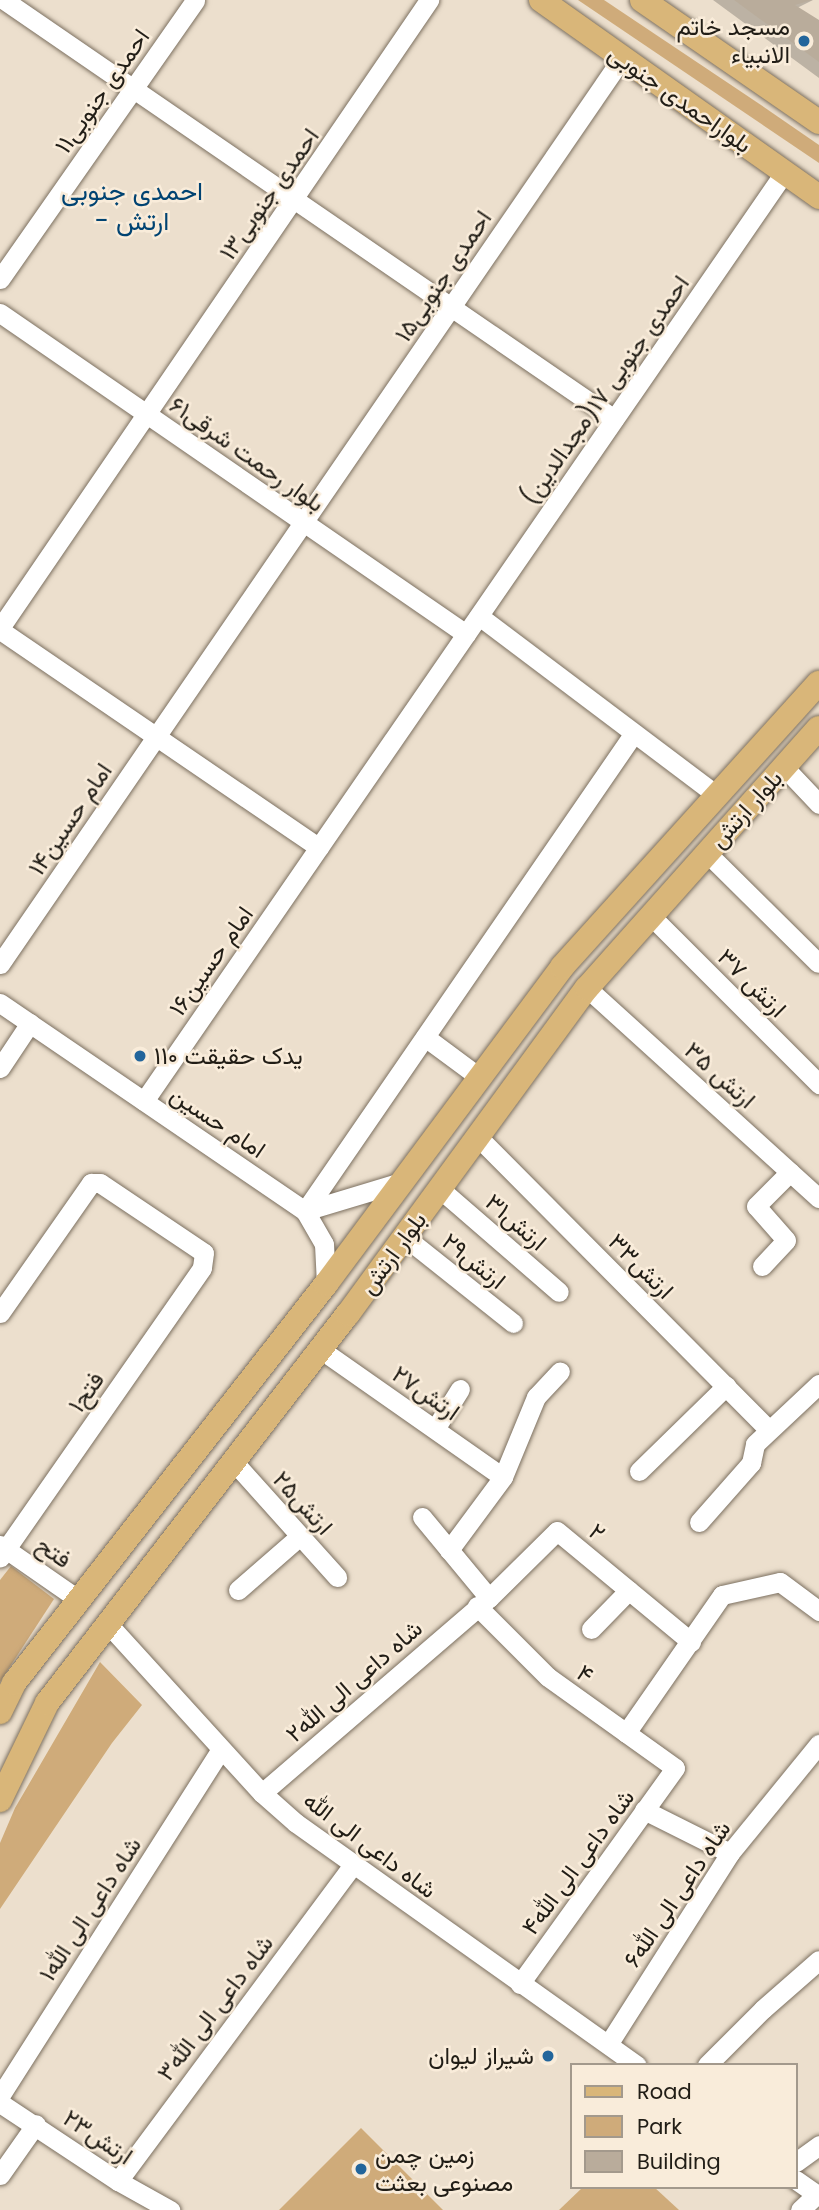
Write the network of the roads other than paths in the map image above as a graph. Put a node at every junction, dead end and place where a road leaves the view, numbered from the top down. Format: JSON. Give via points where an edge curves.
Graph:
{"nodes":[{"id":1,"x":4,"y":0,"type":"edge"},
{"id":2,"x":195,"y":0,"type":"edge"},
{"id":3,"x":429,"y":0,"type":"edge"},
{"id":4,"x":541,"y":0,"type":"edge"},
{"id":5,"x":642,"y":0,"type":"edge"},
{"id":6,"x":622,"y":58,"type":"junction"},
{"id":7,"x":134,"y":89,"type":"junction"},
{"id":8,"x":819,"y":122,"type":"edge"},
{"id":9,"x":784,"y":173,"type":"junction"},
{"id":10,"x":819,"y":197,"type":"edge"},
{"id":11,"x":295,"y":200,"type":"junction"},
{"id":12,"x":0,"y":279,"type":"edge"},
{"id":13,"x":451,"y":307,"type":"junction"},
{"id":14,"x":0,"y":313,"type":"edge"},
{"id":15,"x":145,"y":413,"type":"junction"},
{"id":16,"x":614,"y":419,"type":"junction"},
{"id":17,"x":303,"y":522,"type":"junction"},
{"id":18,"x":479,"y":616,"type":"junction"},
{"id":19,"x":0,"y":629,"type":"edge"},
{"id":20,"x":466,"y":634,"type":"junction"},
{"id":21,"x":819,"y":683,"type":"edge"},
{"id":22,"x":819,"y":728,"type":"edge"},
{"id":23,"x":634,"y":733,"type":"junction"},
{"id":24,"x":156,"y":737,"type":"junction"},
{"id":25,"x":784,"y":767,"type":"junction"},
{"id":26,"x":715,"y":794,"type":"junction"},
{"id":27,"x":819,"y":804,"type":"edge"},
{"id":28,"x":319,"y":848,"type":"junction"},
{"id":29,"x":707,"y":853,"type":"junction"},
{"id":30,"x":651,"y":916,"type":"junction"},
{"id":31,"x":0,"y":964,"type":"edge"},
{"id":32,"x":818,"y":964,"type":"edge"},
{"id":33,"x":587,"y":988,"type":"junction"},
{"id":34,"x":0,"y":1003,"type":"edge"},
{"id":35,"x":30,"y":1023,"type":"junction"},
{"id":36,"x":425,"y":1037,"type":"junction"},
{"id":37,"x":0,"y":1068,"type":"edge"},
{"id":38,"x":479,"y":1077,"type":"junction"},
{"id":39,"x":819,"y":1084,"type":"edge"},
{"id":40,"x":144,"y":1101,"type":"junction"},
{"id":41,"x":478,"y":1137,"type":"junction"},
{"id":42,"x":790,"y":1172,"type":"junction"},
{"id":43,"x":401,"y":1182,"type":"junction"},
{"id":44,"x":440,"y":1189,"type":"junction"},
{"id":45,"x":819,"y":1198,"type":"edge"},
{"id":46,"x":305,"y":1211,"type":"junction"},
{"id":47,"x":405,"y":1237,"type":"junction"},
{"id":48,"x":762,"y":1266,"type":"dead end"},
{"id":49,"x":326,"y":1284,"type":"junction"},
{"id":50,"x":559,"y":1292,"type":"dead end"},
{"id":51,"x":0,"y":1312,"type":"edge"},
{"id":52,"x":513,"y":1323,"type":"dead end"},
{"id":53,"x":320,"y":1349,"type":"junction"},
{"id":54,"x":560,"y":1371,"type":"dead end"},
{"id":55,"x":819,"y":1384,"type":"edge"},
{"id":56,"x":726,"y":1386,"type":"junction"},
{"id":57,"x":460,"y":1389,"type":"dead end"},
{"id":58,"x":435,"y":1429,"type":"junction"},
{"id":59,"x":769,"y":1430,"type":"junction"},
{"id":60,"x":233,"y":1461,"type":"junction"},
{"id":61,"x":639,"y":1471,"type":"dead end"},
{"id":62,"x":503,"y":1477,"type":"junction"},
{"id":63,"x":422,"y":1517,"type":"dead end"},
{"id":64,"x":699,"y":1522,"type":"dead end"},
{"id":65,"x":300,"y":1536,"type":"junction"},
{"id":66,"x":449,"y":1550,"type":"junction"},
{"id":67,"x":2,"y":1551,"type":"edge"},
{"id":68,"x":337,"y":1577,"type":"dead end"},
{"id":69,"x":238,"y":1590,"type":"dead end"},
{"id":70,"x":629,"y":1590,"type":"junction"},
{"id":71,"x":79,"y":1600,"type":"junction"},
{"id":72,"x":483,"y":1602,"type":"junction"},
{"id":73,"x":819,"y":1611,"type":"edge"},
{"id":74,"x":108,"y":1624,"type":"junction"},
{"id":75,"x":591,"y":1629,"type":"dead end"},
{"id":76,"x":691,"y":1642,"type":"junction"},
{"id":77,"x":0,"y":1712,"type":"edge"},
{"id":78,"x":626,"y":1733,"type":"junction"},
{"id":79,"x":819,"y":1744,"type":"edge"},
{"id":80,"x":221,"y":1749,"type":"junction"},
{"id":81,"x":675,"y":1768,"type":"joint"},
{"id":82,"x":262,"y":1793,"type":"junction"},
{"id":83,"x":0,"y":1801,"type":"edge"},
{"id":84,"x":645,"y":1810,"type":"junction"},
{"id":85,"x":730,"y":1853,"type":"junction"},
{"id":86,"x":352,"y":1866,"type":"junction"},
{"id":87,"x":819,"y":1960,"type":"edge"},
{"id":88,"x":520,"y":1984,"type":"junction"},
{"id":89,"x":609,"y":2043,"type":"junction"},
{"id":90,"x":634,"y":2063,"type":"edge"},
{"id":91,"x":709,"y":2063,"type":"edge"},
{"id":92,"x":0,"y":2095,"type":"edge"},
{"id":93,"x":0,"y":2103,"type":"edge"},
{"id":94,"x":36,"y":2124,"type":"junction"},
{"id":95,"x":819,"y":2145,"type":"edge"},
{"id":96,"x":798,"y":2161,"type":"edge"},
{"id":97,"x":0,"y":2175,"type":"edge"},
{"id":98,"x":118,"y":2181,"type":"junction"},
{"id":99,"x":798,"y":2181,"type":"edge"},
{"id":100,"x":818,"y":2195,"type":"edge"},
{"id":101,"x":162,"y":2208,"type":"edge"},
{"id":102,"x":800,"y":2210,"type":"edge"}],
"edges":[{"from":1,"to":7,"type":"street"},
{"from":2,"to":7,"type":"street","name":"احمدی جنوبی۱۱"},
{"from":3,"to":11,"type":"street","name":"احمدی جنوبی۱۳"},
{"from":4,"to":6,"type":"main road","name":"بلواراحمدی جنوبی"},
{"from":5,"to":8,"type":"main road"},
{"from":6,"to":9,"type":"main road","name":"بلواراحمدی جنوبی"},
{"from":6,"to":13,"type":"street","name":"احمدی جنوبی۱۵"},
{"from":7,"to":11,"type":"street"},
{"from":7,"to":12,"type":"street","name":"احمدی جنوبی۱۱"},
{"from":9,"to":10,"type":"main road","name":"بلواراحمدی جنوبی"},
{"from":9,"to":16,"type":"street","name":"احمدی جنوبی ۱۷(مجدالدین)"},
{"from":11,"to":13,"type":"street"},
{"from":11,"to":15,"type":"street","name":"احمدی جنوبی۱۳"},
{"from":13,"to":16,"type":"street"},
{"from":13,"to":17,"type":"street","name":"احمدی جنوبی۱۵"},
{"from":14,"to":15,"type":"street","name":"بلوار رحمت شرقی۶۱"},
{"from":15,"to":17,"type":"street","name":"بلوار رحمت شرقی۶۱"},
{"from":15,"to":19,"type":"street","name":"احمدی جنوبی۱۳"},
{"from":16,"to":18,"type":"street","name":"احمدی جنوبی ۱۷(مجدالدین)"},
{"from":17,"to":20,"type":"street","name":"بلوار رحمت شرقی۶۱"},
{"from":17,"to":24,"type":"street","name":"احمدی جنوبی۱۵"},
{"from":18,"to":20,"type":"street","name":"احمدی جنوبی ۱۷(مجدالدین)"},
{"from":18,"to":23,"type":"street"},
{"from":19,"to":24,"type":"street"},
{"from":20,"to":28,"type":"street","name":"امام حسین۱۶"},
{"from":21,"to":26,"type":"main road","name":"بلوار ارتش"},
{"from":22,"to":25,"type":"main road","name":"بلوار ارتش"},
{"from":23,"to":26,"type":"street"},
{"from":23,"to":36,"type":"street"},
{"from":24,"to":28,"type":"street"},
{"from":24,"to":31,"type":"street","name":"امام حسین۱۴"},
{"from":25,"to":27,"type":"street"},
{"from":25,"to":29,"type":"main road","name":"بلوار ارتش"},
{"from":26,"to":38,"type":"main road","name":"بلوار ارتش","via":[[562,967]]},
{"from":28,"to":40,"type":"street","name":"امام حسین۱۶"},
{"from":29,"to":30,"type":"main road","name":"بلوار ارتش"},
{"from":29,"to":32,"type":"street"},
{"from":30,"to":33,"type":"main road","name":"بلوار ارتش"},
{"from":30,"to":39,"type":"street","name":"ارتش ۳۷"},
{"from":33,"to":41,"type":"main road","name":"بلوار ارتش"},
{"from":33,"to":42,"type":"street","name":"ارتش ۳۵"},
{"from":34,"to":35,"type":"street","name":"امام حسین"},
{"from":35,"to":37,"type":"street"},
{"from":35,"to":40,"type":"street","name":"امام حسین"},
{"from":36,"to":38,"type":"street"},
{"from":36,"to":46,"type":"street"},
{"from":38,"to":43,"type":"main road","name":"بلوار ارتش"},
{"from":40,"to":46,"type":"street","name":"امام حسین"},
{"from":41,"to":44,"type":"main road","name":"بلوار ارتش"},
{"from":41,"to":56,"type":"street","name":"ارتش۳۳"},
{"from":42,"to":45,"type":"street","name":"ارتش ۳۵"},
{"from":42,"to":48,"type":"street","via":[[755,1206],[786,1240]]},
{"from":43,"to":46,"type":"street"},
{"from":43,"to":49,"type":"main road","name":"بلوار ارتش"},
{"from":44,"to":47,"type":"main road","name":"بلوار ارتش"},
{"from":44,"to":50,"type":"street","name":"ارتش۳۱"},
{"from":46,"to":49,"type":"street","via":[[324,1244]]},
{"from":47,"to":52,"type":"street","name":"ارتش۲۹"},
{"from":47,"to":53,"type":"main road","name":"بلوار ارتش"},
{"from":49,"to":71,"type":"main road","name":"بلوار ارتش"},
{"from":51,"to":67,"type":"street","name":"۱فتح","via":[[91,1183],[100,1183],[204,1252],[202,1268]]},
{"from":53,"to":58,"type":"street","name":"ارتش۲۷"},
{"from":53,"to":60,"type":"main road","name":"بلوار ارتش"},
{"from":54,"to":62,"type":"street","via":[[536,1397]]},
{"from":55,"to":59,"type":"street"},
{"from":56,"to":59,"type":"street","name":"ارتش۳۳"},
{"from":56,"to":61,"type":"street"},
{"from":57,"to":58,"type":"street"},
{"from":58,"to":62,"type":"street","name":"ارتش۲۷"},
{"from":59,"to":64,"type":"street","via":[[755,1444],[751,1463]]},
{"from":60,"to":65,"type":"street","name":"ارتش۲۵"},
{"from":60,"to":74,"type":"main road","name":"بلوار ارتش"},
{"from":62,"to":66,"type":"street"},
{"from":63,"to":66,"type":"street","name":"۴"},
{"from":65,"to":68,"type":"street","name":"ارتش۲۵"},
{"from":65,"to":69,"type":"street"},
{"from":66,"to":72,"type":"street","name":"۴"},
{"from":67,"to":71,"type":"street","name":"فتح"},
{"from":70,"to":72,"type":"street","name":"۲","via":[[557,1531]]},
{"from":70,"to":75,"type":"street"},
{"from":70,"to":76,"type":"street","name":"۲"},
{"from":71,"to":77,"type":"main road","name":"بلوار ارتش","via":[[14,1683]]},
{"from":72,"to":78,"type":"street","name":"۴","via":[[548,1677]]},
{"from":72,"to":82,"type":"street","name":"شاه داعی الی الله۲"},
{"from":73,"to":76,"type":"street","via":[[780,1582],[722,1595]]},
{"from":74,"to":80,"type":"street","name":"شاه داعی الی الله"},
{"from":74,"to":83,"type":"main road","name":"بلوار ارتش","via":[[47,1703]]},
{"from":76,"to":78,"type":"street"},
{"from":78,"to":81,"type":"street","name":"۴"},
{"from":79,"to":85,"type":"street","name":"شاه داعی الی الله۶"},
{"from":80,"to":82,"type":"street","name":"شاه داعی الی الله"},
{"from":80,"to":92,"type":"street","name":"شاه داعی الی الله۱"},
{"from":81,"to":84,"type":"street","name":"شاه داعی الی الله۴"},
{"from":82,"to":86,"type":"street","name":"شاه داعی الی الله"},
{"from":84,"to":85,"type":"street"},
{"from":84,"to":88,"type":"street","name":"شاه داعی الی الله۴"},
{"from":85,"to":89,"type":"street","name":"شاه داعی الی الله۶"},
{"from":86,"to":88,"type":"street","name":"شاه داعی الی الله"},
{"from":86,"to":98,"type":"street","name":"شاه داعی الی الله۳"},
{"from":87,"to":91,"type":"street"},
{"from":88,"to":89,"type":"street","name":"شاه داعی الی الله"},
{"from":89,"to":90,"type":"street","name":"شاه داعی الی الله"},
{"from":93,"to":94,"type":"street","name":"ارتش۲۳"},
{"from":94,"to":97,"type":"street"},
{"from":94,"to":98,"type":"street","name":"ارتش۲۳"},
{"from":95,"to":96,"type":"street"},
{"from":98,"to":101,"type":"street","name":"ارتش۲۳"},
{"from":99,"to":100,"type":"street"},
{"from":100,"to":102,"type":"street"}]}
